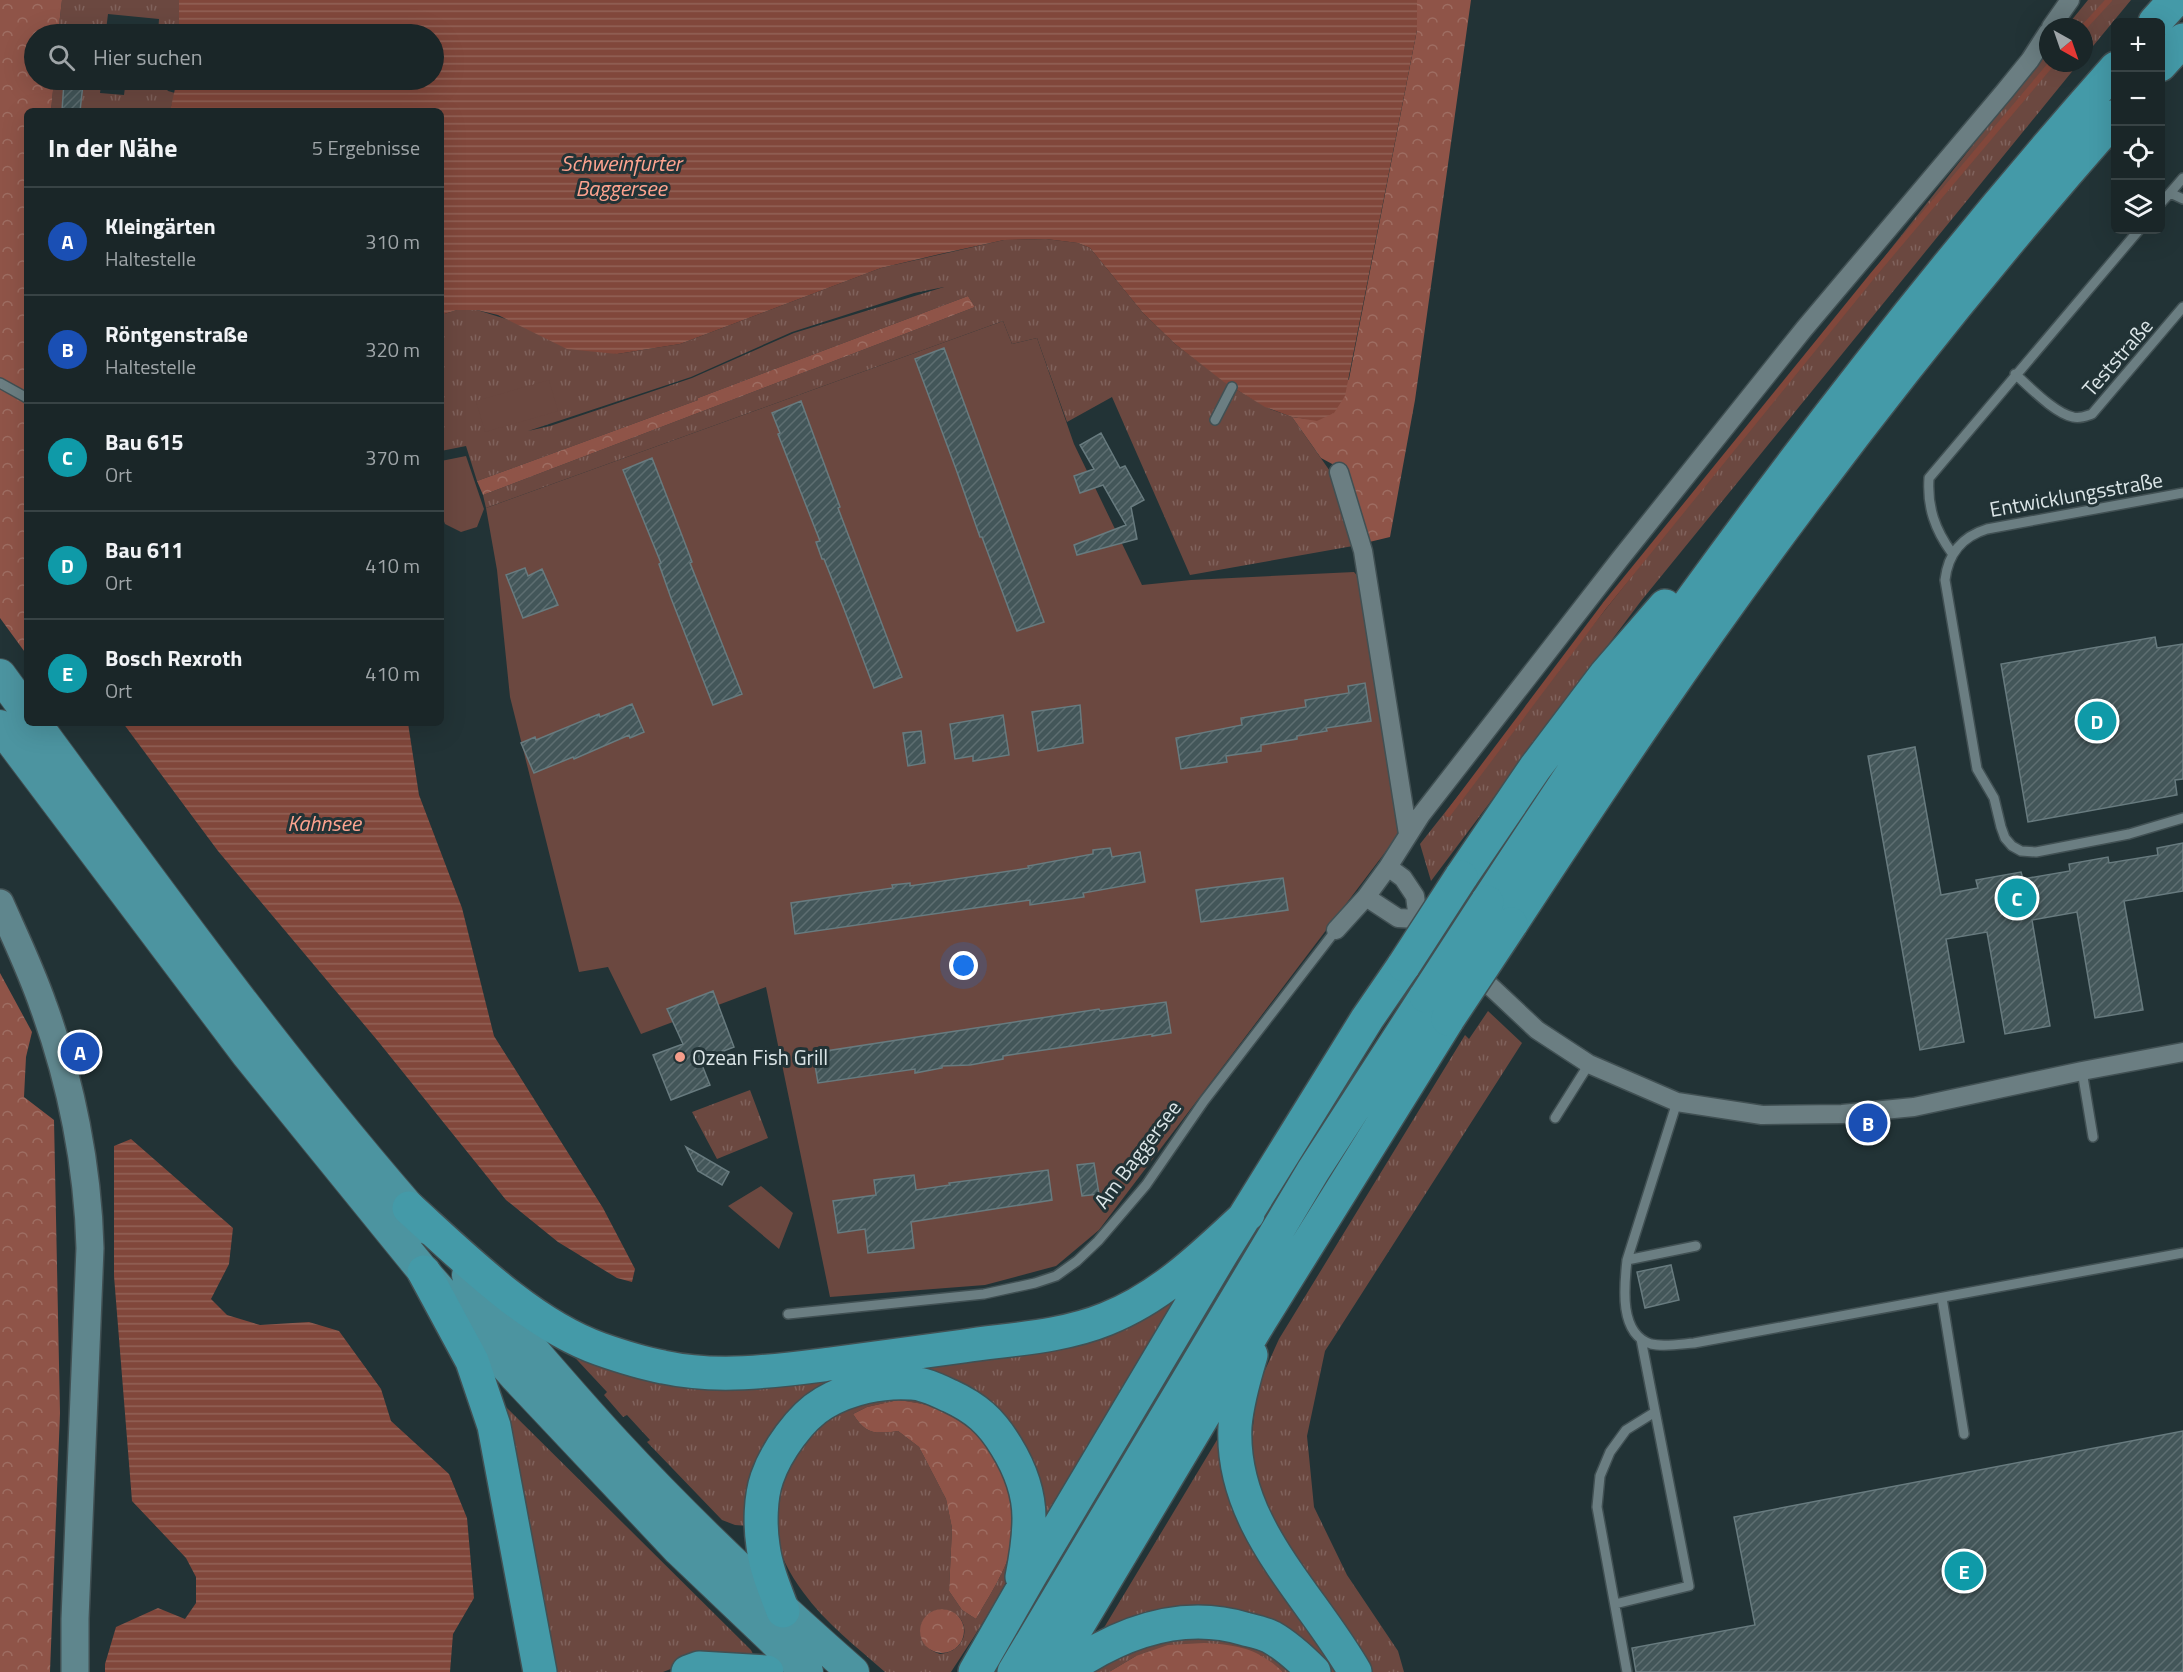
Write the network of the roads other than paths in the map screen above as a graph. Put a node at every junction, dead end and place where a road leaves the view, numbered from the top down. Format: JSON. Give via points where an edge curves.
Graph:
{"nodes":[{"id":1,"x":2070,"y":0,"type":"edge"},
{"id":2,"x":2175,"y":0,"type":"edge"},
{"id":3,"x":2057,"y":18,"type":"edge"},
{"id":4,"x":2159,"y":18,"type":"edge"},
{"id":5,"x":2183,"y":40,"type":"edge"},
{"id":6,"x":2039,"y":46,"type":"edge"},
{"id":7,"x":2165,"y":60,"type":"edge"},
{"id":8,"x":2112,"y":72,"type":"edge"},
{"id":9,"x":2111,"y":121,"type":"edge"},
{"id":10,"x":2183,"y":178,"type":"edge"},
{"id":11,"x":2170,"y":193,"type":"junction"},
{"id":12,"x":2165,"y":198,"type":"edge"},
{"id":13,"x":2183,"y":199,"type":"edge"},
{"id":14,"x":2136,"y":234,"type":"edge"},
{"id":15,"x":2183,"y":307,"type":"edge"},
{"id":16,"x":2015,"y":374,"type":"junction"},
{"id":17,"x":0,"y":382,"type":"edge"},
{"id":18,"x":1232,"y":387,"type":"dead end"},
{"id":19,"x":24,"y":396,"type":"edge"},
{"id":20,"x":1215,"y":420,"type":"dead end"},
{"id":21,"x":1339,"y":472,"type":"dead end"},
{"id":22,"x":2183,"y":493,"type":"edge"},
{"id":23,"x":1751,"y":520,"type":"junction"},
{"id":24,"x":1953,"y":553,"type":"junction"},
{"id":25,"x":0,"y":675,"type":"edge"},
{"id":26,"x":24,"y":708,"type":"edge"},
{"id":27,"x":0,"y":726,"type":"edge"},
{"id":28,"x":37,"y":726,"type":"edge"},
{"id":29,"x":2183,"y":818,"type":"edge"},
{"id":30,"x":1408,"y":834,"type":"junction"},
{"id":31,"x":1388,"y":867,"type":"junction"},
{"id":32,"x":1366,"y":897,"type":"junction"},
{"id":33,"x":0,"y":903,"type":"edge"},
{"id":34,"x":1418,"y":919,"type":"junction"},
{"id":35,"x":1336,"y":930,"type":"joint"},
{"id":36,"x":2183,"y":1052,"type":"edge"},
{"id":37,"x":1589,"y":1064,"type":"junction"},
{"id":38,"x":2082,"y":1071,"type":"junction"},
{"id":39,"x":1677,"y":1102,"type":"junction"},
{"id":40,"x":1555,"y":1118,"type":"dead end"},
{"id":41,"x":2093,"y":1137,"type":"dead end"},
{"id":42,"x":409,"y":1208,"type":"junction"},
{"id":43,"x":1248,"y":1214,"type":"junction"},
{"id":44,"x":1696,"y":1246,"type":"dead end"},
{"id":45,"x":2183,"y":1253,"type":"edge"},
{"id":46,"x":1627,"y":1260,"type":"junction"},
{"id":47,"x":424,"y":1272,"type":"junction"},
{"id":48,"x":1942,"y":1298,"type":"junction"},
{"id":49,"x":788,"y":1314,"type":"dead end"},
{"id":50,"x":1260,"y":1321,"type":"junction"},
{"id":51,"x":1641,"y":1339,"type":"junction"},
{"id":52,"x":1655,"y":1412,"type":"junction"},
{"id":53,"x":1964,"y":1434,"type":"dead end"},
{"id":54,"x":1019,"y":1599,"type":"junction"},
{"id":55,"x":1615,"y":1604,"type":"junction"},
{"id":56,"x":783,"y":1611,"type":"junction"},
{"id":57,"x":980,"y":1664,"type":"edge"},
{"id":58,"x":75,"y":1672,"type":"edge"},
{"id":59,"x":540,"y":1672,"type":"edge"},
{"id":60,"x":688,"y":1672,"type":"edge"},
{"id":61,"x":767,"y":1672,"type":"edge"},
{"id":62,"x":807,"y":1672,"type":"edge"},
{"id":63,"x":853,"y":1672,"type":"edge"},
{"id":64,"x":1014,"y":1672,"type":"edge"},
{"id":65,"x":1050,"y":1672,"type":"edge"},
{"id":66,"x":1063,"y":1672,"type":"edge"},
{"id":67,"x":1314,"y":1672,"type":"edge"},
{"id":68,"x":1354,"y":1672,"type":"edge"},
{"id":69,"x":1627,"y":1672,"type":"edge"}],
"edges":[{"from":1,"to":3,"type":"street"},
{"from":2,"to":4,"type":"highway"},
{"from":5,"to":7,"type":"highway"},
{"from":6,"to":30,"type":"street","name":"Am Baggersee","via":[[1804,329]]},
{"from":8,"to":23,"type":"highway","via":[[1996,207]]},
{"from":9,"to":50,"type":"highway","bridge":true,"via":[[1941,323],[1721,614],[1449,1019]]},
{"from":10,"to":11,"type":"lane"},
{"from":11,"to":12,"type":"lane"},
{"from":11,"to":13,"type":"lane"},
{"from":14,"to":16,"type":"lane"},
{"from":15,"to":16,"type":"lane","name":"Teststraße","via":[[2092,414],[2081,418],[2063,413]]},
{"from":16,"to":24,"type":"lane","via":[[1929,478],[1935,525]]},
{"from":17,"to":19,"type":"lane"},
{"from":18,"to":20,"type":"lane"},
{"from":21,"to":30,"type":"street","via":[[1363,551]]},
{"from":22,"to":24,"type":"lane","name":"Entwicklungsstraße","via":[[1987,529],[1973,533]]},
{"from":23,"to":43,"type":"highway","bridge":true,"via":[[1677,592],[1606,674],[1535,768],[1362,1028]]},
{"from":23,"to":64,"type":"highway","bridge":true,"via":[[1641,672],[1313,1171]]},
{"from":24,"to":29,"type":"lane","name":"Entwicklungsstraße","via":[[1944,580],[1977,769],[1994,798],[2001,827],[2012,846],[2036,852],[2129,834]]},
{"from":25,"to":26,"type":"highway"},
{"from":27,"to":47,"type":"highway","via":[[247,1054]]},
{"from":28,"to":42,"type":"highway","via":[[232,990]]},
{"from":30,"to":31,"type":"street","name":"Am Baggersee"},
{"from":31,"to":32,"type":"street","name":"Am Baggersee"},
{"from":31,"to":34,"type":"street","via":[[1403,878],[1415,896]]},
{"from":32,"to":34,"type":"street","via":[[1398,918]]},
{"from":32,"to":35,"type":"street","name":"Am Baggersee"},
{"from":33,"to":58,"type":"main road","via":[[40,996],[55,1044],[89,1209]]},
{"from":34,"to":37,"type":"street","via":[[1537,1030]]},
{"from":35,"to":49,"type":"lane","name":"Am Baggersee","via":[[1121,1216],[1077,1261],[1056,1276],[984,1294]]},
{"from":36,"to":38,"type":"street"},
{"from":37,"to":39,"type":"street"},
{"from":37,"to":40,"type":"lane"},
{"from":38,"to":39,"type":"street","via":[[1914,1107],[1867,1112],[1762,1115]]},
{"from":38,"to":41,"type":"lane"},
{"from":39,"to":46,"type":"lane"},
{"from":42,"to":43,"type":"highway","via":[[478,1271],[553,1327],[598,1348],[663,1367],[711,1373],[770,1372],[868,1359],[1068,1330],[1106,1319],[1173,1280]]},
{"from":42,"to":56,"type":"highway","via":[[618,1445]]},
{"from":43,"to":54,"type":"highway"},
{"from":44,"to":46,"type":"lane"},
{"from":45,"to":48,"type":"lane"},
{"from":46,"to":51,"type":"lane","via":[[1624,1282],[1628,1323]]},
{"from":47,"to":59,"type":"highway","via":[[472,1361],[494,1425]]},
{"from":47,"to":62,"type":"highway","via":[[594,1462]]},
{"from":48,"to":51,"type":"lane","via":[[1694,1343],[1664,1345]]},
{"from":48,"to":53,"type":"lane"},
{"from":50,"to":65,"type":"highway"},
{"from":50,"to":68,"type":"highway","via":[[1235,1426],[1238,1475],[1251,1512],[1283,1570],[1342,1649]]},
{"from":51,"to":52,"type":"lane"},
{"from":52,"to":55,"type":"lane","via":[[1626,1430],[1610,1452],[1600,1476],[1598,1508]]},
{"from":52,"to":55,"type":"lane","via":[[1689,1586]]},
{"from":54,"to":56,"type":"highway","via":[[1029,1516],[1019,1468],[995,1427],[970,1406],[913,1382],[869,1385],[823,1404],[784,1445],[766,1479],[762,1512],[763,1545]]},
{"from":54,"to":57,"type":"highway"},
{"from":55,"to":69,"type":"lane"},
{"from":56,"to":63,"type":"highway"},
{"from":60,"to":61,"type":"highway","via":[[699,1668]]},
{"from":66,"to":67,"type":"highway","via":[[1121,1638],[1187,1621],[1223,1622],[1270,1636]]}]}
